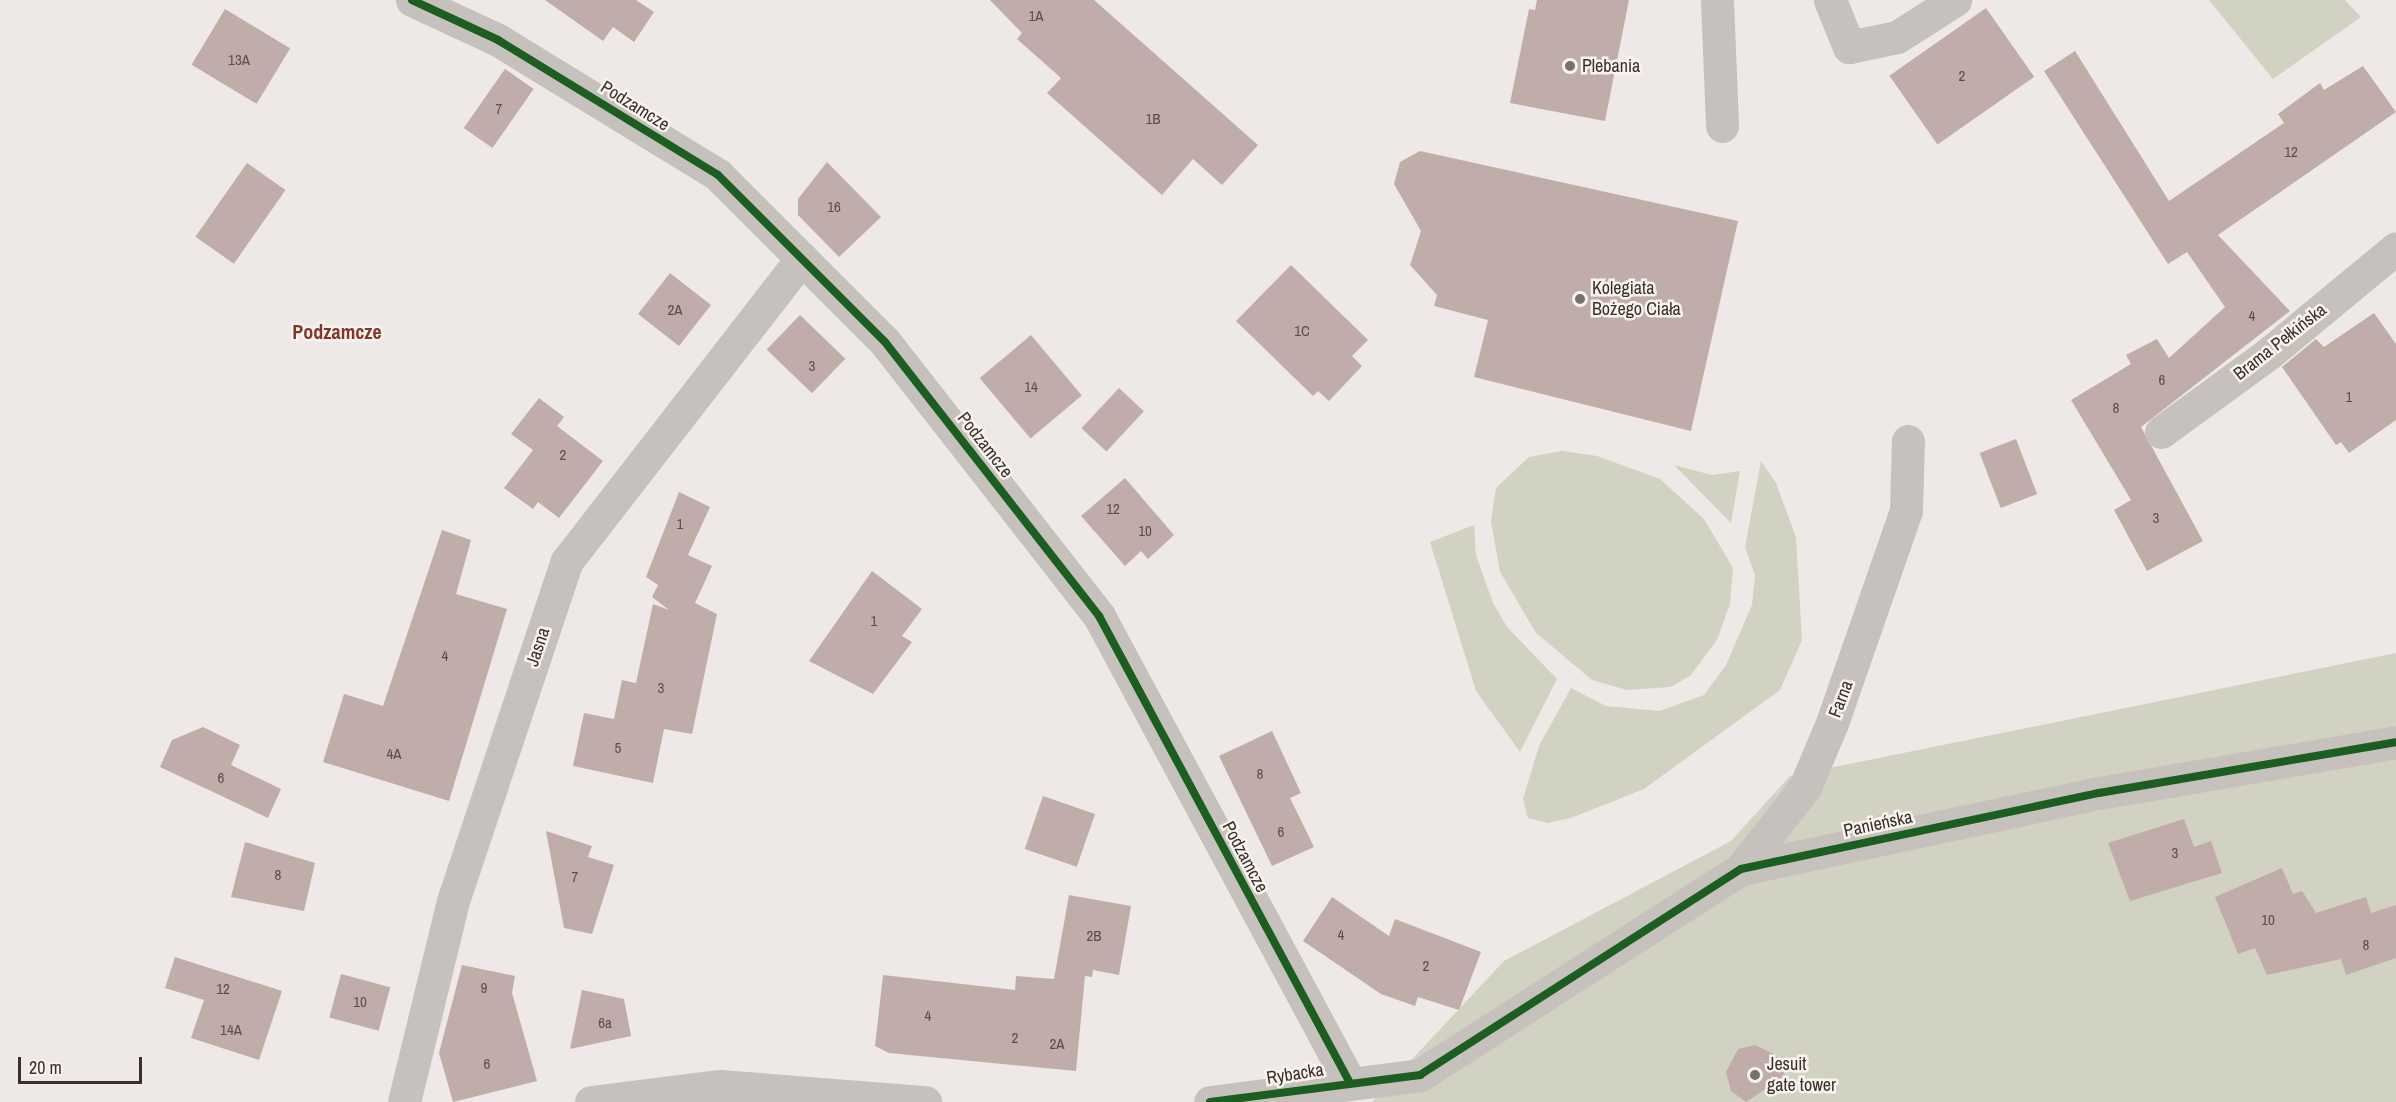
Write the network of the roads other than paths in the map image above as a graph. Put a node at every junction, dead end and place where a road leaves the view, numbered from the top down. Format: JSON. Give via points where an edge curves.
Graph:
{"nodes":[{"id":1,"x":412,"y":0,"type":"edge"},
{"id":2,"x":1717,"y":0,"type":"edge"},
{"id":3,"x":1830,"y":0,"type":"edge"},
{"id":4,"x":1955,"y":0,"type":"edge"},
{"id":5,"x":1722,"y":126,"type":"dead end"},
{"id":6,"x":2396,"y":248,"type":"edge"},
{"id":7,"x":802,"y":258,"type":"junction"},
{"id":8,"x":2161,"y":432,"type":"dead end"},
{"id":9,"x":1908,"y":441,"type":"dead end"},
{"id":10,"x":2396,"y":742,"type":"edge"},
{"id":11,"x":1741,"y":869,"type":"junction"},
{"id":12,"x":1349,"y":1081,"type":"junction"},
{"id":13,"x":1413,"y":1089,"type":"edge"},
{"id":14,"x":404,"y":1102,"type":"edge"},
{"id":15,"x":591,"y":1102,"type":"edge"},
{"id":16,"x":925,"y":1102,"type":"edge"},
{"id":17,"x":1210,"y":1102,"type":"edge"}],
"edges":[{"from":1,"to":7,"type":"street","name":"Podzamcze","via":[[498,39],[718,175]]},
{"from":2,"to":5,"type":"street"},
{"from":3,"to":4,"type":"street","via":[[1849,47],[1897,37]]},
{"from":6,"to":8,"type":"street","name":"Brama Pełkińska","via":[[2268,354]]},
{"from":7,"to":12,"type":"street","name":"Podzamcze","via":[[885,342],[1098,616]]},
{"from":7,"to":14,"type":"street","name":"Jasna","via":[[567,561],[453,902]]},
{"from":9,"to":11,"type":"street","name":"Farna","via":[[1906,512],[1805,787]]},
{"from":10,"to":11,"type":"street","name":"Panieńska","via":[[2099,793]]},
{"from":11,"to":13,"type":"street","name":"Panieńska"},
{"from":12,"to":13,"type":"street","name":"Rybacka"},
{"from":12,"to":17,"type":"street","name":"Rybacka"},
{"from":15,"to":16,"type":"street","via":[[720,1086]]}]}
